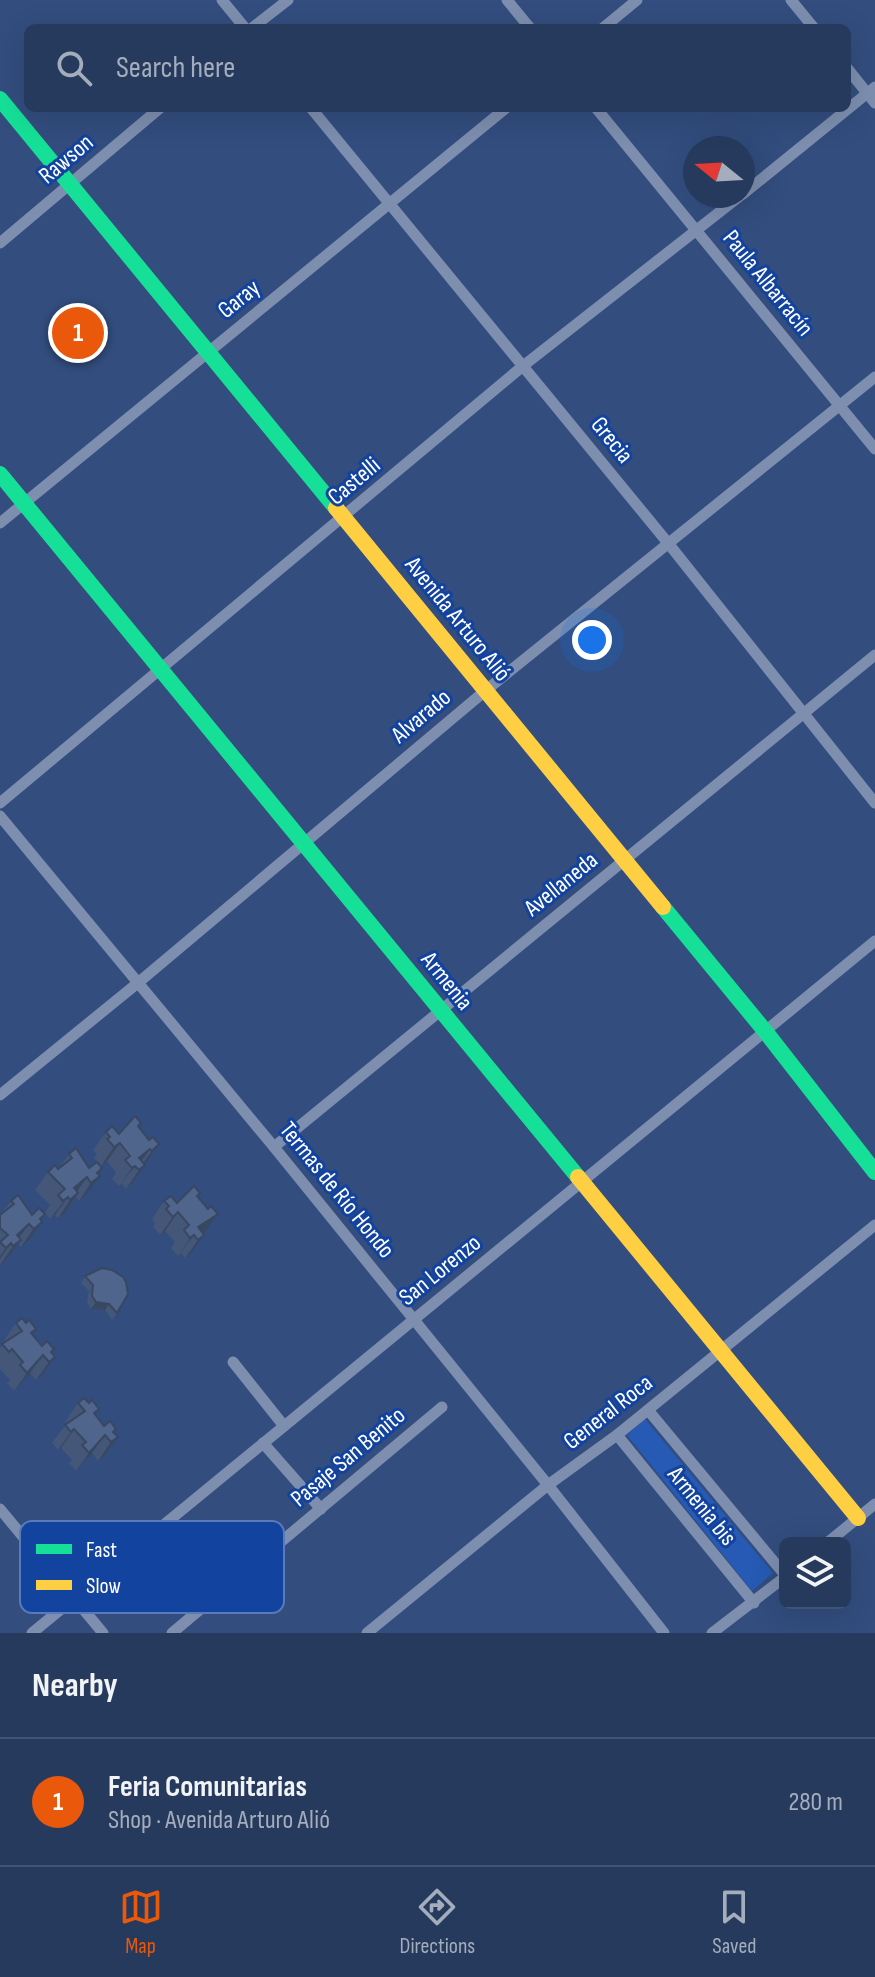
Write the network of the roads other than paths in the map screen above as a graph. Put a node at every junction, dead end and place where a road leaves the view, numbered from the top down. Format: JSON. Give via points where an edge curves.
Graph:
{"nodes":[{"id":1,"x":222,"y":0,"type":"edge"},
{"id":2,"x":288,"y":0,"type":"edge"},
{"id":3,"x":507,"y":0,"type":"edge"},
{"id":4,"x":637,"y":0,"type":"edge"},
{"id":5,"x":791,"y":0,"type":"edge"},
{"id":6,"x":242,"y":24,"type":"edge"},
{"id":7,"x":257,"y":24,"type":"edge"},
{"id":8,"x":527,"y":24,"type":"edge"},
{"id":9,"x":608,"y":24,"type":"edge"},
{"id":10,"x":811,"y":24,"type":"edge"},
{"id":11,"x":851,"y":72,"type":"edge"},
{"id":12,"x":872,"y":94,"type":"edge"},
{"id":13,"x":0,"y":99,"type":"edge"},
{"id":14,"x":851,"y":110,"type":"edge"},
{"id":15,"x":155,"y":112,"type":"edge"},
{"id":16,"x":314,"y":112,"type":"edge"},
{"id":17,"x":501,"y":112,"type":"edge"},
{"id":18,"x":599,"y":112,"type":"edge"},
{"id":19,"x":849,"y":112,"type":"edge"},
{"id":20,"x":70,"y":185,"type":"junction"},
{"id":21,"x":755,"y":185,"type":"edge"},
{"id":22,"x":390,"y":203,"type":"junction"},
{"id":23,"x":726,"y":208,"type":"edge"},
{"id":24,"x":697,"y":231,"type":"junction"},
{"id":25,"x":0,"y":243,"type":"edge"},
{"id":26,"x":208,"y":352,"type":"junction"},
{"id":27,"x":523,"y":366,"type":"junction"},
{"id":28,"x":875,"y":377,"type":"edge"},
{"id":29,"x":840,"y":405,"type":"junction"},
{"id":30,"x":875,"y":449,"type":"edge"},
{"id":31,"x":0,"y":474,"type":"edge"},
{"id":32,"x":24,"y":504,"type":"junction"},
{"id":33,"x":344,"y":518,"type":"junction"},
{"id":34,"x":0,"y":523,"type":"edge"},
{"id":35,"x":668,"y":543,"type":"junction"},
{"id":36,"x":875,"y":655,"type":"edge"},
{"id":37,"x":161,"y":670,"type":"junction"},
{"id":38,"x":485,"y":691,"type":"junction"},
{"id":39,"x":802,"y":714,"type":"junction"},
{"id":40,"x":0,"y":803,"type":"edge"},
{"id":41,"x":875,"y":803,"type":"edge"},
{"id":42,"x":0,"y":816,"type":"edge"},
{"id":43,"x":303,"y":844,"type":"junction"},
{"id":44,"x":625,"y":860,"type":"junction"},
{"id":45,"x":875,"y":941,"type":"edge"},
{"id":46,"x":139,"y":982,"type":"junction"},
{"id":47,"x":441,"y":1011,"type":"junction"},
{"id":48,"x":765,"y":1031,"type":"junction"},
{"id":49,"x":0,"y":1095,"type":"edge"},
{"id":50,"x":274,"y":1147,"type":"junction"},
{"id":51,"x":875,"y":1172,"type":"edge"},
{"id":52,"x":581,"y":1182,"type":"junction"},
{"id":53,"x":875,"y":1225,"type":"edge"},
{"id":54,"x":413,"y":1320,"type":"junction"},
{"id":55,"x":720,"y":1351,"type":"junction"},
{"id":56,"x":233,"y":1362,"type":"dead end"},
{"id":57,"x":442,"y":1407,"type":"dead end"},
{"id":58,"x":648,"y":1410,"type":"junction"},
{"id":59,"x":284,"y":1426,"type":"junction"},
{"id":60,"x":617,"y":1435,"type":"junction"},
{"id":61,"x":263,"y":1443,"type":"junction"},
{"id":62,"x":548,"y":1485,"type":"junction"},
{"id":63,"x":875,"y":1504,"type":"edge"},
{"id":64,"x":0,"y":1509,"type":"edge"},
{"id":65,"x":321,"y":1509,"type":"junction"},
{"id":66,"x":858,"y":1518,"type":"junction"},
{"id":67,"x":168,"y":1521,"type":"edge"},
{"id":68,"x":20,"y":1533,"type":"edge"},
{"id":69,"x":834,"y":1537,"type":"edge"},
{"id":70,"x":284,"y":1540,"type":"edge"},
{"id":71,"x":779,"y":1569,"type":"edge"},
{"id":72,"x":779,"y":1581,"type":"edge"},
{"id":73,"x":754,"y":1603,"type":"junction"},
{"id":74,"x":56,"y":1613,"type":"edge"},
{"id":75,"x":86,"y":1613,"type":"edge"},
{"id":76,"x":196,"y":1613,"type":"edge"},
{"id":77,"x":32,"y":1633,"type":"edge"},
{"id":78,"x":103,"y":1633,"type":"edge"},
{"id":79,"x":172,"y":1633,"type":"edge"},
{"id":80,"x":367,"y":1633,"type":"edge"},
{"id":81,"x":664,"y":1633,"type":"edge"},
{"id":82,"x":712,"y":1633,"type":"edge"}],
"edges":[{"from":1,"to":6,"type":"street"},
{"from":2,"to":7,"type":"street"},
{"from":3,"to":8,"type":"street"},
{"from":4,"to":9,"type":"street"},
{"from":5,"to":10,"type":"street"},
{"from":11,"to":12,"type":"street"},
{"from":12,"to":14,"type":"street","name":"Castelli"},
{"from":13,"to":20,"type":"main road","name":"Avenida Arturo Alió"},
{"from":15,"to":20,"type":"street","name":"Rawson"},
{"from":16,"to":22,"type":"street","name":"Grecia"},
{"from":17,"to":22,"type":"street","name":"Garay"},
{"from":18,"to":24,"type":"street","name":"Paula Albarracín"},
{"from":19,"to":21,"type":"street","name":"Castelli"},
{"from":20,"to":25,"type":"street","name":"Rawson"},
{"from":20,"to":26,"type":"main road","name":"Avenida Arturo Alió"},
{"from":22,"to":26,"type":"street","name":"Garay"},
{"from":22,"to":27,"type":"street","name":"Grecia"},
{"from":23,"to":24,"type":"street","name":"Castelli"},
{"from":24,"to":27,"type":"street","name":"Castelli"},
{"from":24,"to":29,"type":"street","name":"Paula Albarracín"},
{"from":26,"to":32,"type":"street","name":"Garay"},
{"from":26,"to":33,"type":"main road","name":"Avenida Arturo Alió"},
{"from":27,"to":33,"type":"street","name":"Castelli"},
{"from":27,"to":35,"type":"street","name":"Grecia"},
{"from":28,"to":29,"type":"street","name":"Alvarado"},
{"from":29,"to":30,"type":"street","name":"Paula Albarracín"},
{"from":29,"to":35,"type":"street","name":"Alvarado"},
{"from":31,"to":32,"type":"main road","name":"Armenia"},
{"from":32,"to":34,"type":"street","name":"Garay"},
{"from":32,"to":37,"type":"main road","name":"Armenia"},
{"from":33,"to":37,"type":"street","name":"Castelli"},
{"from":33,"to":38,"type":"main road","name":"Avenida Arturo Alió"},
{"from":35,"to":38,"type":"street","name":"Alvarado"},
{"from":35,"to":39,"type":"street","name":"Grecia"},
{"from":36,"to":39,"type":"street","name":"Avellaneda"},
{"from":37,"to":40,"type":"street","name":"Castelli"},
{"from":37,"to":43,"type":"main road","name":"Armenia"},
{"from":38,"to":43,"type":"street","name":"Alvarado"},
{"from":38,"to":44,"type":"main road","name":"Avenida Arturo Alió"},
{"from":39,"to":41,"type":"street","name":"Grecia"},
{"from":39,"to":44,"type":"street","name":"Avellaneda"},
{"from":42,"to":46,"type":"street","name":"Termas de Río Hondo"},
{"from":43,"to":46,"type":"street","name":"Alvarado"},
{"from":43,"to":47,"type":"main road","name":"Armenia"},
{"from":44,"to":47,"type":"street","name":"Avellaneda"},
{"from":44,"to":48,"type":"main road","name":"Avenida Arturo Alió"},
{"from":45,"to":48,"type":"street","name":"San Lorenzo"},
{"from":46,"to":49,"type":"street","name":"Alvarado"},
{"from":46,"to":50,"type":"street","name":"Termas de Río Hondo"},
{"from":47,"to":50,"type":"street","name":"Avellaneda"},
{"from":47,"to":52,"type":"main road","name":"Armenia"},
{"from":48,"to":51,"type":"main road","name":"Avenida Arturo Alió"},
{"from":48,"to":52,"type":"street","name":"San Lorenzo"},
{"from":50,"to":54,"type":"street","name":"Termas de Río Hondo"},
{"from":52,"to":54,"type":"street","name":"San Lorenzo"},
{"from":52,"to":55,"type":"main road","name":"Armenia"},
{"from":53,"to":55,"type":"street","name":"General Roca"},
{"from":54,"to":59,"type":"street","name":"San Lorenzo"},
{"from":54,"to":62,"type":"street","name":"Termas de Río Hondo"},
{"from":55,"to":58,"type":"street","name":"General Roca"},
{"from":55,"to":66,"type":"main road","name":"Armenia"},
{"from":56,"to":59,"type":"street"},
{"from":57,"to":65,"type":"street","name":"Pasaje San Benito"},
{"from":58,"to":60,"type":"street","name":"General Roca"},
{"from":58,"to":71,"type":"street","name":"Armenia bis"},
{"from":59,"to":61,"type":"street","name":"San Lorenzo"},
{"from":60,"to":62,"type":"street","name":"General Roca"},
{"from":60,"to":73,"type":"street","name":"Armenia bis"},
{"from":61,"to":65,"type":"street"},
{"from":61,"to":67,"type":"street","name":"San Lorenzo"},
{"from":62,"to":80,"type":"street","name":"General Roca"},
{"from":62,"to":81,"type":"street","name":"Termas de Río Hondo"},
{"from":63,"to":66,"type":"street"},
{"from":64,"to":68,"type":"street"},
{"from":65,"to":70,"type":"street","name":"Pasaje San Benito"},
{"from":66,"to":69,"type":"street"},
{"from":72,"to":73,"type":"street"},
{"from":73,"to":82,"type":"street"},
{"from":74,"to":77,"type":"street","name":"San Lorenzo"},
{"from":75,"to":78,"type":"street"},
{"from":76,"to":79,"type":"street","name":"Pasaje San Benito"}]}
